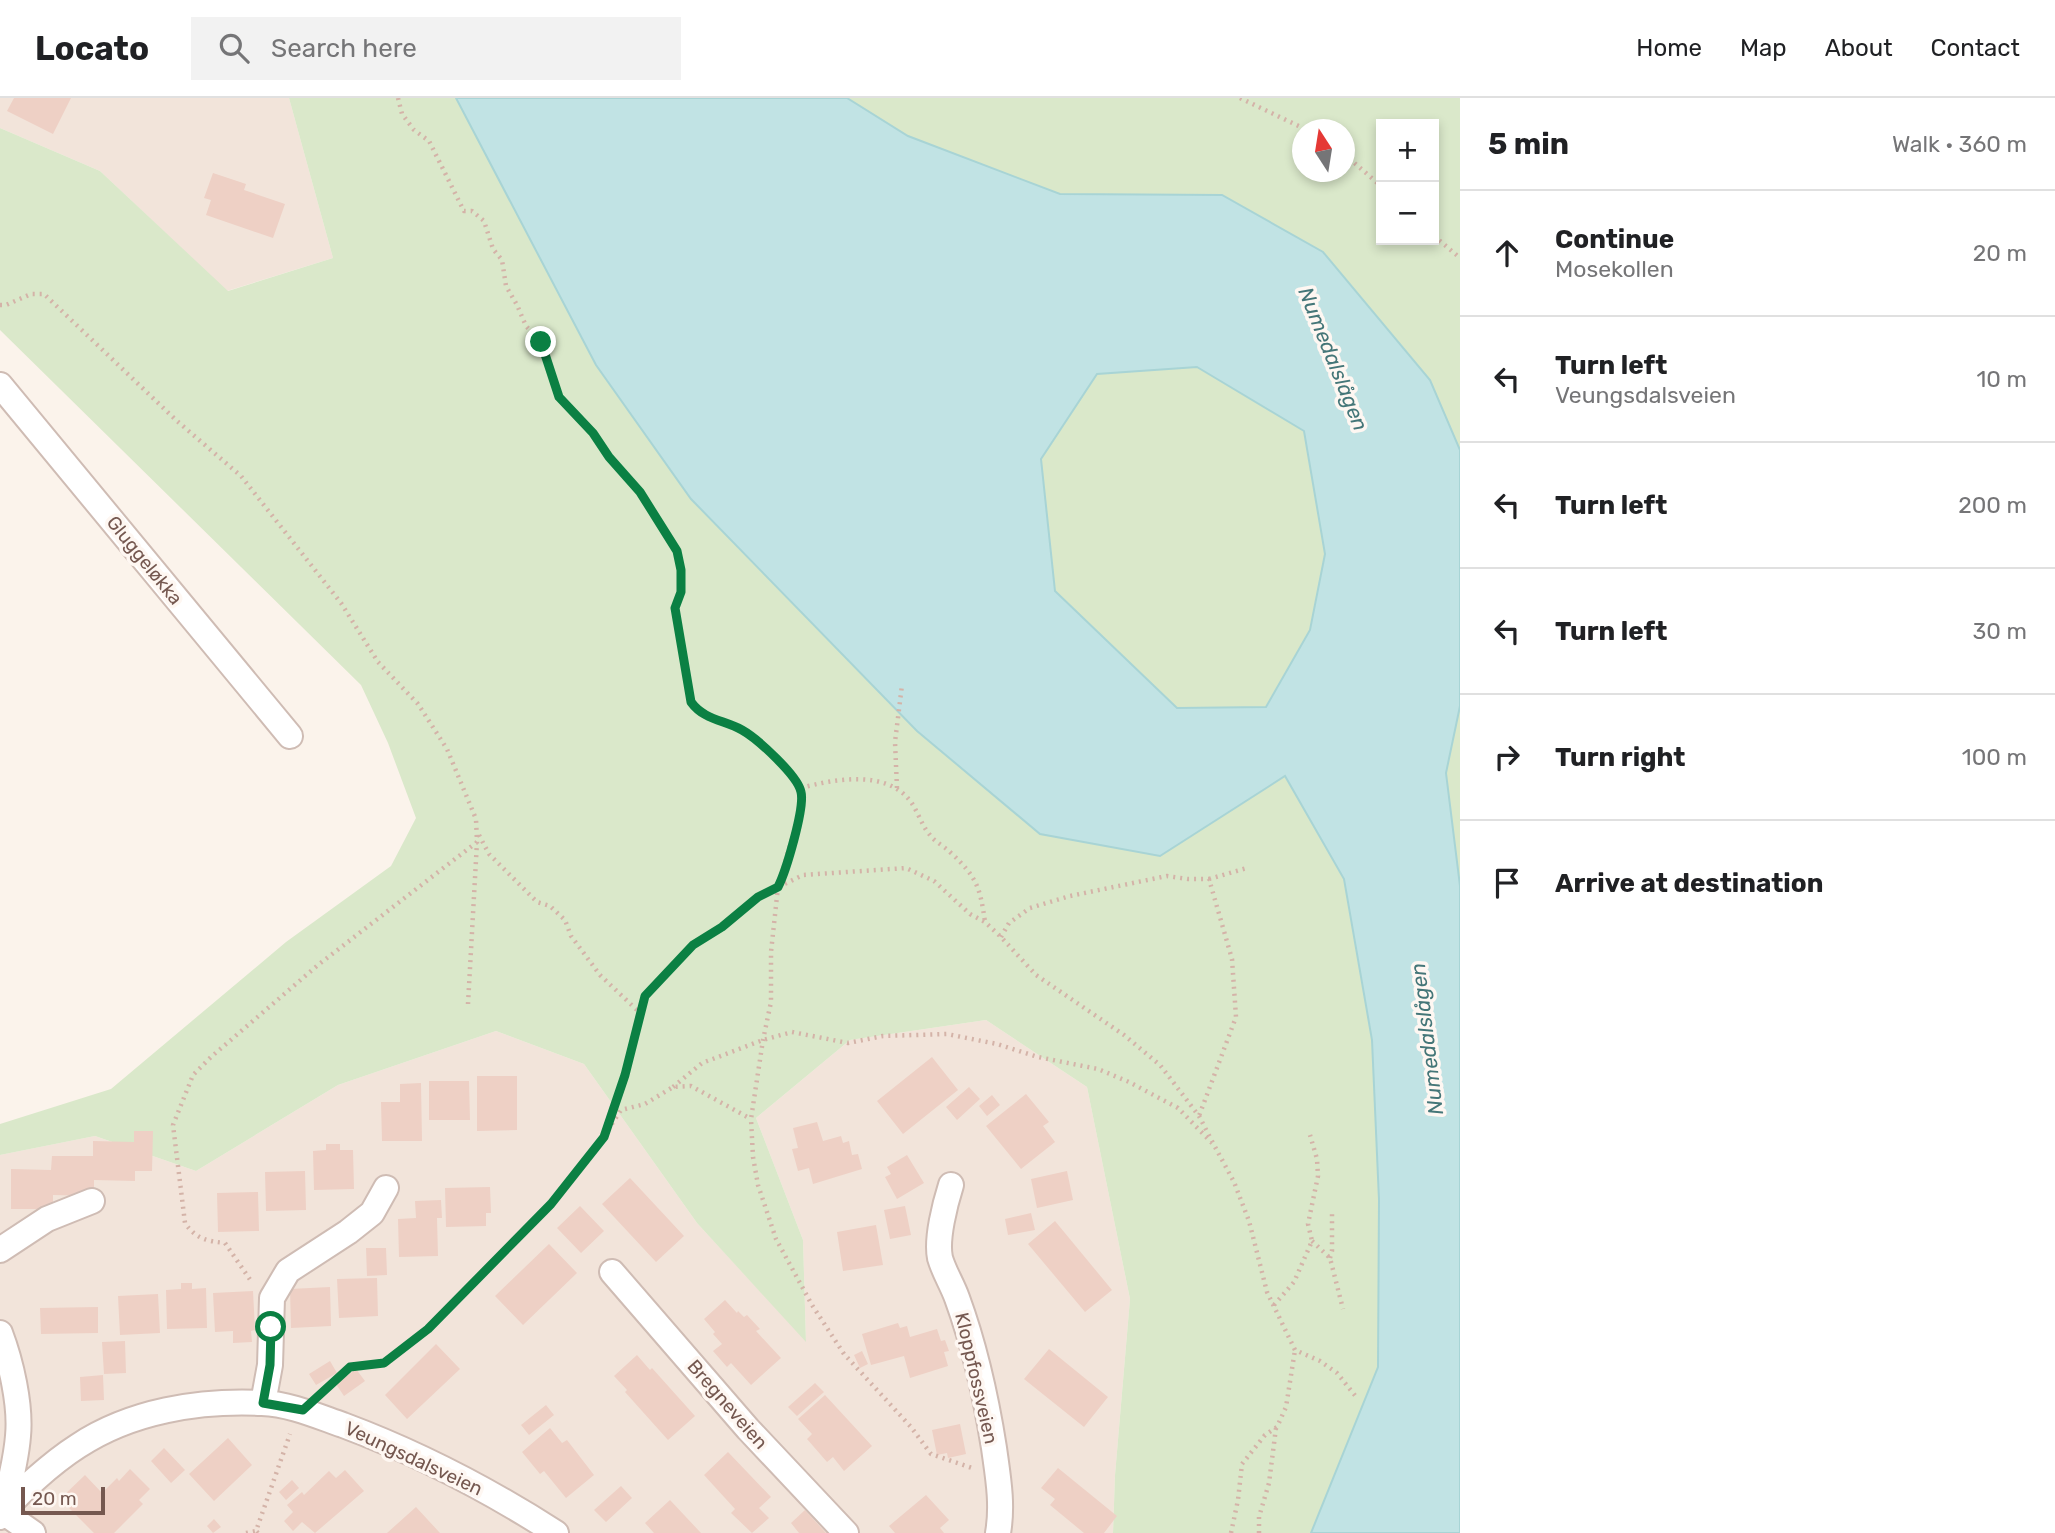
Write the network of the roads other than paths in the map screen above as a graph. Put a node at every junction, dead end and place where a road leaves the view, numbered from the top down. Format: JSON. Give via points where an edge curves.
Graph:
{"nodes":[{"id":1,"x":0,"y":385,"type":"edge"},
{"id":2,"x":290,"y":736,"type":"dead end"},
{"id":3,"x":951,"y":1185,"type":"dead end"},
{"id":4,"x":386,"y":1188,"type":"dead end"},
{"id":5,"x":92,"y":1201,"type":"dead end"},
{"id":6,"x":0,"y":1250,"type":"edge"},
{"id":7,"x":612,"y":1272,"type":"dead end"},
{"id":8,"x":0,"y":1333,"type":"edge"},
{"id":9,"x":263,"y":1403,"type":"junction"},
{"id":10,"x":1,"y":1515,"type":"edge"},
{"id":11,"x":33,"y":1533,"type":"edge"},
{"id":12,"x":556,"y":1533,"type":"edge"},
{"id":13,"x":846,"y":1533,"type":"edge"},
{"id":14,"x":998,"y":1533,"type":"edge"}],
"edges":[{"from":1,"to":2,"type":"street","name":"Gluggeløkka"},
{"from":3,"to":14,"type":"street","name":"Kloppfossveien","via":[[943,1213],[940,1256],[974,1350],[988,1411],[999,1479]]},
{"from":4,"to":9,"type":"street","via":[[372,1213],[288,1271],[272,1298],[270,1365]]},
{"from":5,"to":6,"type":"street","via":[[47,1219]]},
{"from":7,"to":13,"type":"street","name":"Bregneveien","via":[[748,1429]]},
{"from":8,"to":10,"type":"street","via":[[10,1360],[19,1434]]},
{"from":9,"to":10,"type":"street","name":"Veungsdalsveien","via":[[192,1405],[134,1418],[90,1438],[56,1461]]},
{"from":9,"to":12,"type":"street","name":"Veungsdalsveien","via":[[301,1410],[393,1444],[509,1502]]},
{"from":10,"to":11,"type":"street"}]}
